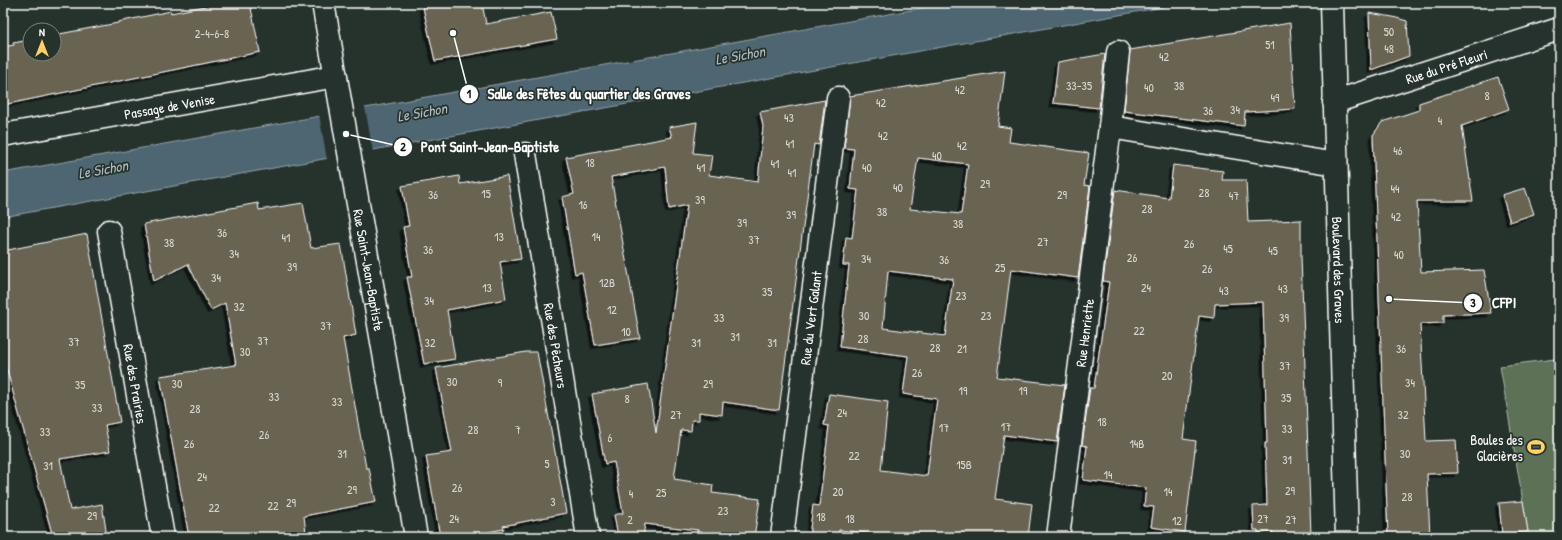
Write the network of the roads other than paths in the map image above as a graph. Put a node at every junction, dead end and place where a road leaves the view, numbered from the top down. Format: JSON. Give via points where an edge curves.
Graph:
{"nodes":[{"id":1,"x":323,"y":3,"type":"edge"},
{"id":2,"x":1332,"y":12,"type":"edge"},
{"id":3,"x":1559,"y":29,"type":"edge"},
{"id":4,"x":1118,"y":52,"type":"dead end"},
{"id":5,"x":336,"y":76,"type":"junction"},
{"id":6,"x":838,"y":98,"type":"dead end"},
{"id":7,"x":1334,"y":102,"type":"junction"},
{"id":8,"x":1110,"y":127,"type":"junction"},
{"id":9,"x":3,"y":135,"type":"edge"},
{"id":10,"x":525,"y":154,"type":"dead end"},
{"id":11,"x":1336,"y":164,"type":"junction"},
{"id":12,"x":109,"y":231,"type":"dead end"},
{"id":13,"x":162,"y":537,"type":"edge"},
{"id":14,"x":416,"y":537,"type":"edge"},
{"id":15,"x":588,"y":537,"type":"edge"},
{"id":16,"x":782,"y":537,"type":"edge"},
{"id":17,"x":1058,"y":537,"type":"edge"},
{"id":18,"x":1347,"y":537,"type":"edge"}],
"edges":[{"from":1,"to":5,"type":"street","name":"Rue Saint-Jean-Baptiste"},
{"from":2,"to":7,"type":"street","name":"Boulevard des Graves"},
{"from":3,"to":7,"type":"street","name":"Rue du Pré Fleuri"},
{"from":4,"to":8,"type":"street","name":"Rue Henriette"},
{"from":5,"to":9,"type":"street","name":"Passage de Venise"},
{"from":5,"to":14,"type":"street","name":"Rue Saint-Jean-Baptiste"},
{"from":6,"to":16,"type":"street","name":"Rue du Vert Galant"},
{"from":7,"to":11,"type":"street","name":"Boulevard des Graves"},
{"from":8,"to":11,"type":"street"},
{"from":8,"to":17,"type":"street","name":"Rue Henriette"},
{"from":10,"to":15,"type":"street","name":"Rue des Pêcheurs"},
{"from":11,"to":18,"type":"street","name":"Boulevard des Graves"},
{"from":12,"to":13,"type":"street","name":"Rue des Prairies"}]}
